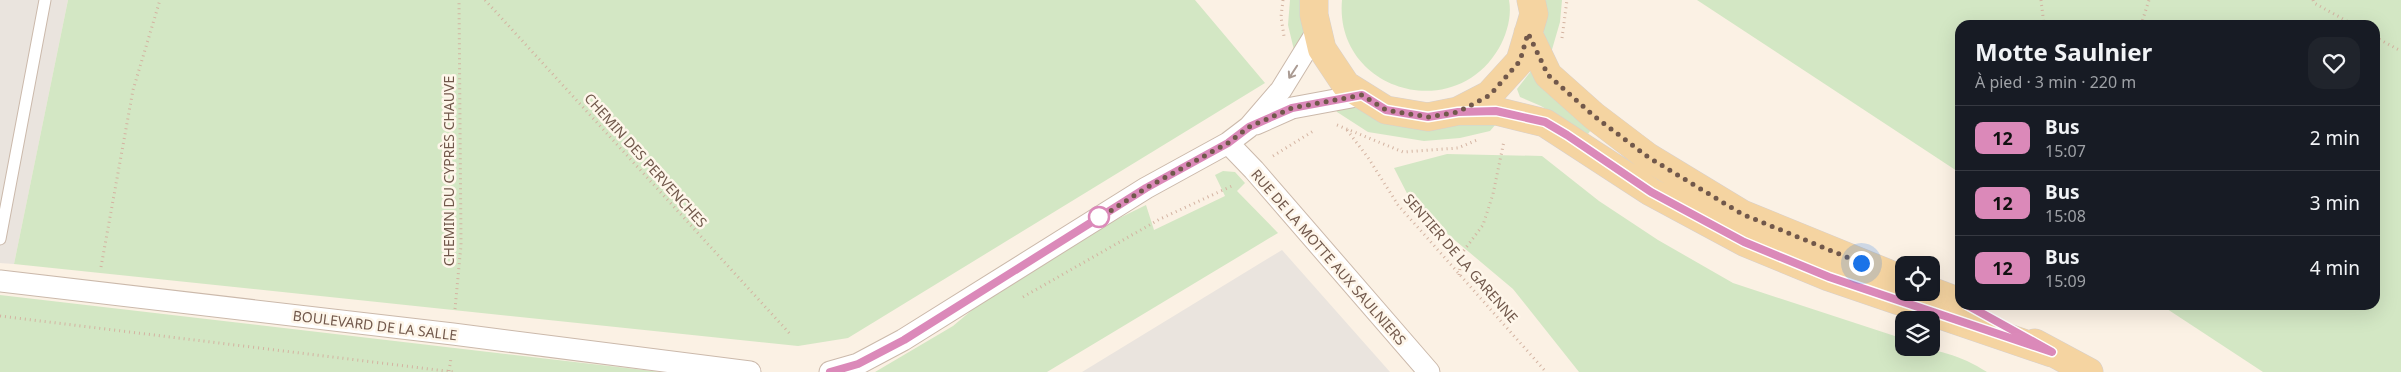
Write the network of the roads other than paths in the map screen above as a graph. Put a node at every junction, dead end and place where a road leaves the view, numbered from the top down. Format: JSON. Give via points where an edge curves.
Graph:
{"nodes":[{"id":1,"x":45,"y":0,"type":"edge"},
{"id":2,"x":1314,"y":0,"type":"edge"},
{"id":3,"x":1532,"y":1,"type":"edge"},
{"id":4,"x":1318,"y":30,"type":"junction"},
{"id":5,"x":1528,"y":33,"type":"junction"},
{"id":6,"x":1362,"y":95,"type":"junction"},
{"id":7,"x":1458,"y":112,"type":"junction"},
{"id":8,"x":1249,"y":127,"type":"junction"},
{"id":9,"x":1228,"y":143,"type":"junction"},
{"id":10,"x":0,"y":239,"type":"edge"},
{"id":11,"x":1895,"y":276,"type":"edge"},
{"id":12,"x":0,"y":281,"type":"edge"},
{"id":13,"x":1940,"y":294,"type":"edge"},
{"id":14,"x":1955,"y":300,"type":"edge"},
{"id":15,"x":1976,"y":310,"type":"edge"},
{"id":16,"x":2052,"y":352,"type":"junction"},
{"id":17,"x":750,"y":372,"type":"edge"},
{"id":18,"x":830,"y":372,"type":"edge"},
{"id":19,"x":1429,"y":372,"type":"edge"},
{"id":20,"x":2089,"y":372,"type":"edge"}],
"edges":[{"from":1,"to":10,"type":"lane"},
{"from":2,"to":4,"type":"main road"},
{"from":3,"to":5,"type":"main road","via":[[1534,14]]},
{"from":4,"to":6,"type":"main road","via":[[1322,49],[1346,85]]},
{"from":4,"to":8,"type":"street","one_way":true,"via":[[1281,90]]},
{"from":5,"to":7,"type":"main road","via":[[1520,61],[1490,95]]},
{"from":5,"to":11,"type":"main road","via":[[1548,75],[1594,116],[1648,157],[1742,214]]},
{"from":6,"to":7,"type":"main road","via":[[1386,110],[1428,117]]},
{"from":6,"to":8,"type":"street","via":[[1292,108]]},
{"from":7,"to":16,"type":"main road","via":[[1496,111],[1545,122],[1651,192],[1744,242],[1829,277]]},
{"from":8,"to":9,"type":"street"},
{"from":9,"to":18,"type":"street","via":[[1146,188],[904,340],[858,364]]},
{"from":9,"to":19,"type":"street","name":"RUE DE LA MOTTE AUX SAULNIERS"},
{"from":12,"to":17,"type":"street","name":"BOULEVARD DE LA SALLE"},
{"from":13,"to":14,"type":"main road"},
{"from":15,"to":16,"type":"main road"},
{"from":16,"to":20,"type":"main road"}]}
